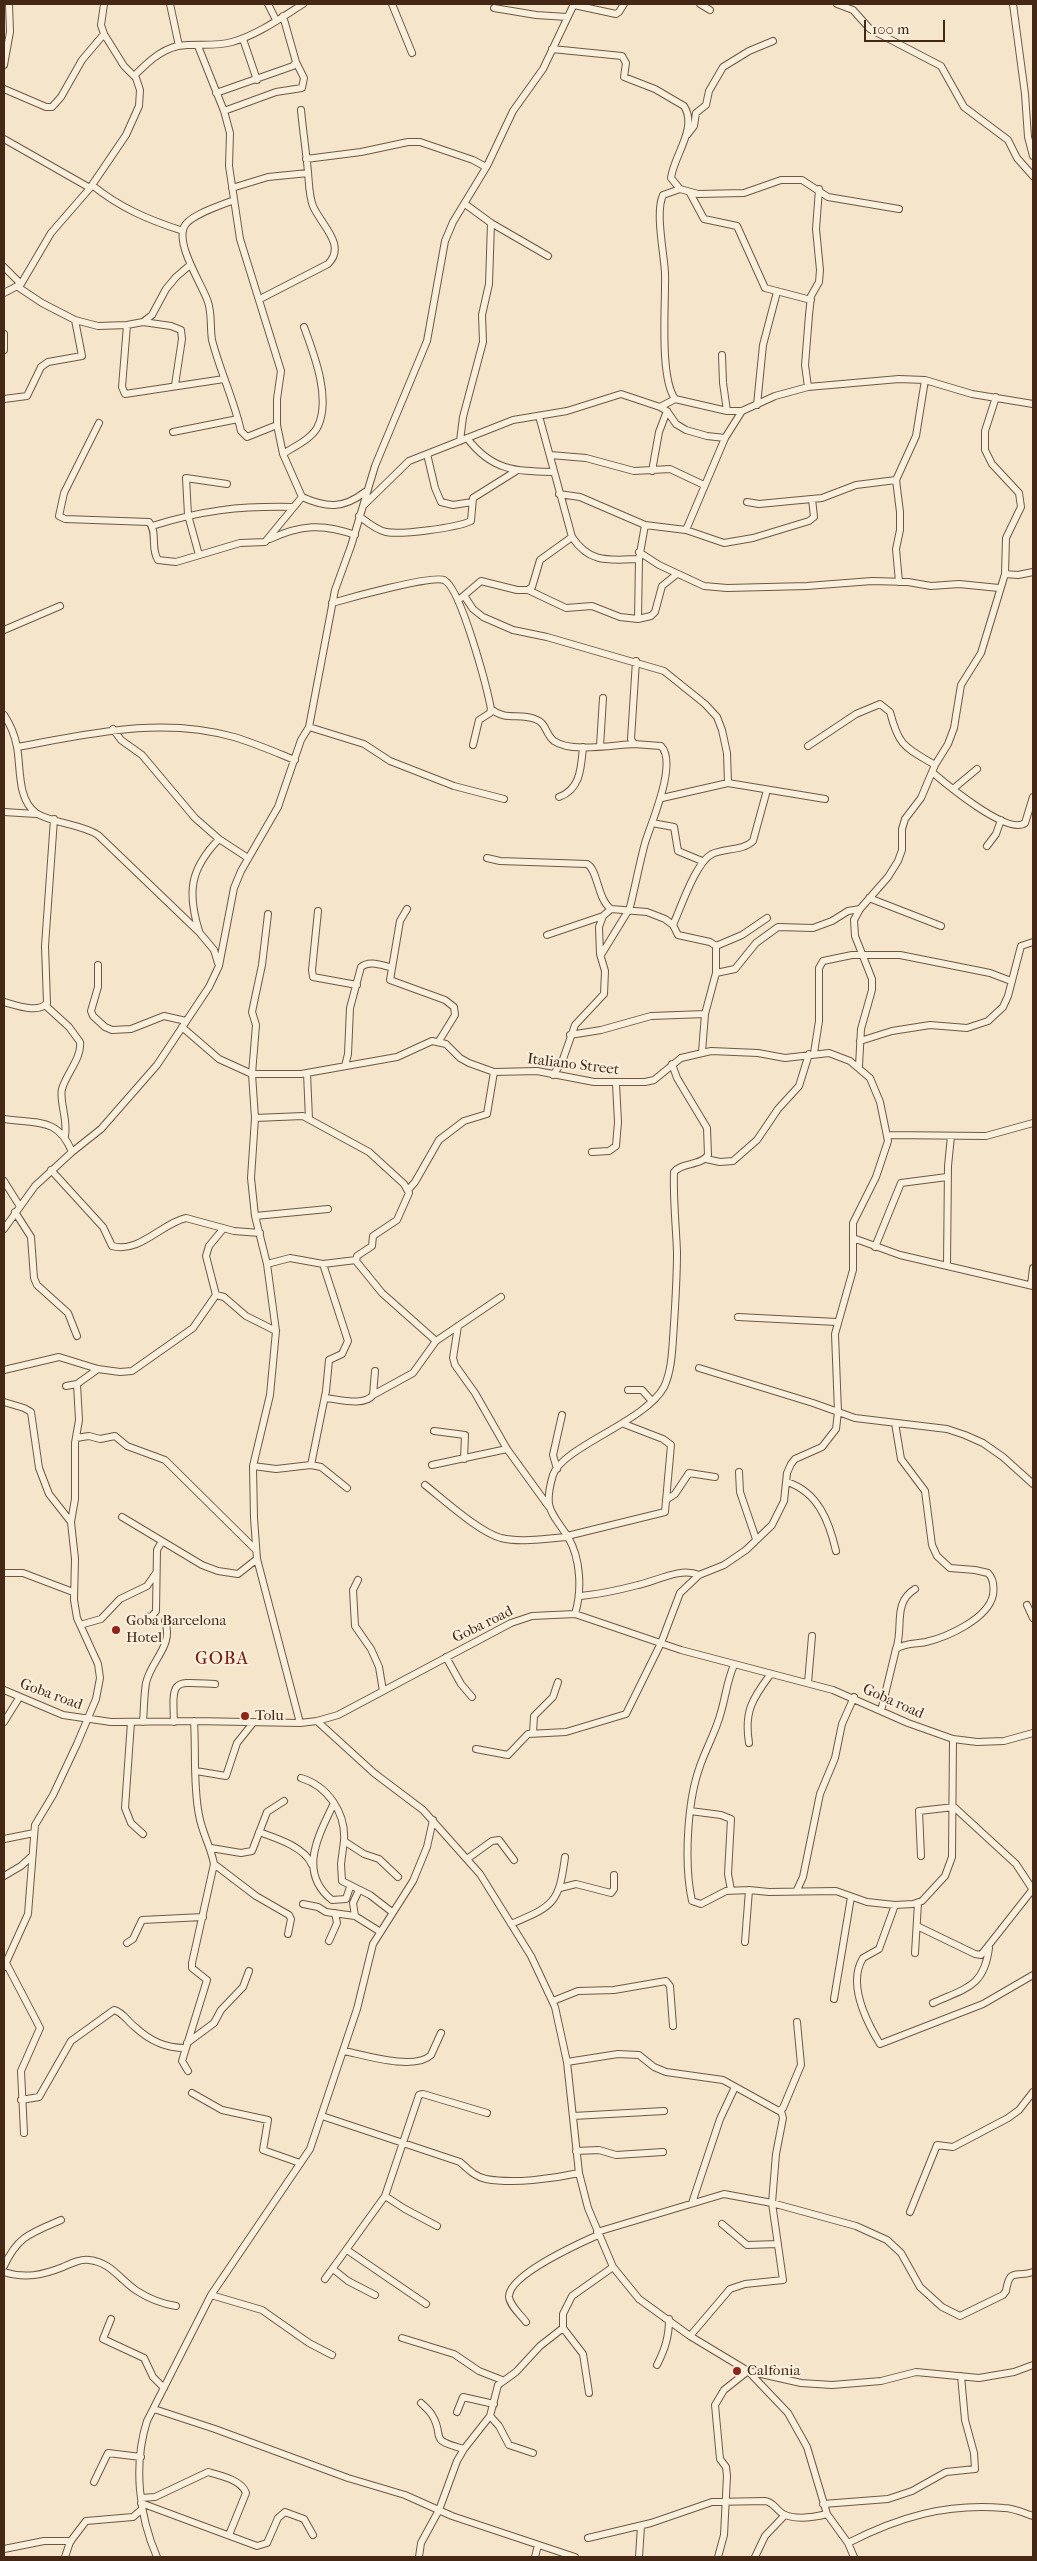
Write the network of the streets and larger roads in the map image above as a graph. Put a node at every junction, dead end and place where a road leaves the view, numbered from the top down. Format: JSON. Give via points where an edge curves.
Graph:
{"nodes":[{"id":1,"x":9,"y":4,"type":"edge"},
{"id":2,"x":104,"y":4,"type":"edge"},
{"id":3,"x":170,"y":4,"type":"edge"},
{"id":4,"x":268,"y":4,"type":"edge"},
{"id":5,"x":303,"y":4,"type":"edge"},
{"id":6,"x":392,"y":4,"type":"edge"},
{"id":7,"x":574,"y":4,"type":"edge"},
{"id":8,"x":624,"y":4,"type":"edge"},
{"id":9,"x":700,"y":4,"type":"edge"},
{"id":10,"x":837,"y":4,"type":"edge"},
{"id":11,"x":1013,"y":4,"type":"edge"},
{"id":12,"x":494,"y":8,"type":"dead end"},
{"id":13,"x":710,"y":10,"type":"dead end"},
{"id":14,"x":283,"y":16,"type":"junction"},
{"id":15,"x":567,"y":17,"type":"junction"},
{"id":16,"x":276,"y":20,"type":"junction"},
{"id":17,"x":104,"y":34,"type":"junction"},
{"id":18,"x":243,"y":38,"type":"junction"},
{"id":19,"x":773,"y":41,"type":"dead end"},
{"id":20,"x":179,"y":46,"type":"junction"},
{"id":21,"x":198,"y":46,"type":"junction"},
{"id":22,"x":552,"y":49,"type":"junction"},
{"id":23,"x":412,"y":53,"type":"dead end"},
{"id":24,"x":296,"y":62,"type":"junction"},
{"id":25,"x":4,"y":65,"type":"edge"},
{"id":26,"x":134,"y":76,"type":"junction"},
{"id":27,"x":257,"y":80,"type":"junction"},
{"id":28,"x":4,"y":89,"type":"edge"},
{"id":29,"x":216,"y":92,"type":"junction"},
{"id":30,"x":301,"y":110,"type":"dead end"},
{"id":31,"x":224,"y":111,"type":"junction"},
{"id":32,"x":687,"y":135,"type":"junction"},
{"id":33,"x":4,"y":140,"type":"edge"},
{"id":34,"x":1033,"y":156,"type":"edge"},
{"id":35,"x":306,"y":158,"type":"junction"},
{"id":36,"x":486,"y":168,"type":"junction"},
{"id":37,"x":308,"y":173,"type":"junction"},
{"id":38,"x":1033,"y":176,"type":"edge"},
{"id":39,"x":91,"y":187,"type":"junction"},
{"id":40,"x":232,"y":188,"type":"junction"},
{"id":41,"x":680,"y":189,"type":"junction"},
{"id":42,"x":819,"y":190,"type":"junction"},
{"id":43,"x":690,"y":193,"type":"junction"},
{"id":44,"x":234,"y":200,"type":"junction"},
{"id":45,"x":465,"y":204,"type":"junction"},
{"id":46,"x":900,"y":209,"type":"dead end"},
{"id":47,"x":491,"y":223,"type":"junction"},
{"id":48,"x":183,"y":231,"type":"junction"},
{"id":49,"x":548,"y":256,"type":"dead end"},
{"id":50,"x":190,"y":265,"type":"junction"},
{"id":51,"x":4,"y":267,"type":"edge"},
{"id":52,"x":20,"y":285,"type":"junction"},
{"id":53,"x":777,"y":292,"type":"junction"},
{"id":54,"x":4,"y":293,"type":"edge"},
{"id":55,"x":260,"y":299,"type":"junction"},
{"id":56,"x":811,"y":300,"type":"junction"},
{"id":57,"x":75,"y":320,"type":"junction"},
{"id":58,"x":142,"y":322,"type":"junction"},
{"id":59,"x":127,"y":325,"type":"junction"},
{"id":60,"x":304,"y":327,"type":"dead end"},
{"id":61,"x":4,"y":334,"type":"edge"},
{"id":62,"x":4,"y":350,"type":"edge"},
{"id":63,"x":722,"y":355,"type":"dead end"},
{"id":64,"x":224,"y":380,"type":"junction"},
{"id":65,"x":926,"y":380,"type":"junction"},
{"id":66,"x":175,"y":385,"type":"junction"},
{"id":67,"x":808,"y":387,"type":"junction"},
{"id":68,"x":996,"y":397,"type":"junction"},
{"id":69,"x":4,"y":399,"type":"edge"},
{"id":70,"x":675,"y":399,"type":"junction"},
{"id":71,"x":757,"y":404,"type":"junction"},
{"id":72,"x":1033,"y":404,"type":"edge"},
{"id":73,"x":660,"y":407,"type":"junction"},
{"id":74,"x":667,"y":411,"type":"junction"},
{"id":75,"x":728,"y":411,"type":"junction"},
{"id":76,"x":742,"y":411,"type":"junction"},
{"id":77,"x":539,"y":416,"type":"junction"},
{"id":78,"x":238,"y":419,"type":"junction"},
{"id":79,"x":98,"y":423,"type":"dead end"},
{"id":80,"x":278,"y":426,"type":"junction"},
{"id":81,"x":173,"y":432,"type":"dead end"},
{"id":82,"x":725,"y":438,"type":"junction"},
{"id":83,"x":463,"y":439,"type":"junction"},
{"id":84,"x":283,"y":454,"type":"junction"},
{"id":85,"x":427,"y":454,"type":"junction"},
{"id":86,"x":550,"y":455,"type":"junction"},
{"id":87,"x":652,"y":470,"type":"junction"},
{"id":88,"x":516,"y":471,"type":"junction"},
{"id":89,"x":554,"y":472,"type":"junction"},
{"id":90,"x":896,"y":480,"type":"junction"},
{"id":91,"x":227,"y":484,"type":"dead end"},
{"id":92,"x":704,"y":485,"type":"junction"},
{"id":93,"x":366,"y":492,"type":"junction"},
{"id":94,"x":559,"y":494,"type":"junction"},
{"id":95,"x":302,"y":498,"type":"junction"},
{"id":96,"x":812,"y":499,"type":"junction"},
{"id":97,"x":472,"y":502,"type":"junction"},
{"id":98,"x":747,"y":502,"type":"dead end"},
{"id":99,"x":293,"y":507,"type":"junction"},
{"id":100,"x":361,"y":508,"type":"junction"},
{"id":101,"x":188,"y":515,"type":"junction"},
{"id":102,"x":359,"y":516,"type":"junction"},
{"id":103,"x":645,"y":525,"type":"junction"},
{"id":104,"x":152,"y":526,"type":"junction"},
{"id":105,"x":686,"y":530,"type":"junction"},
{"id":106,"x":355,"y":535,"type":"junction"},
{"id":107,"x":572,"y":537,"type":"junction"},
{"id":108,"x":269,"y":540,"type":"junction"},
{"id":109,"x":199,"y":555,"type":"junction"},
{"id":110,"x":639,"y":556,"type":"junction"},
{"id":111,"x":1033,"y":572,"type":"edge"},
{"id":112,"x":677,"y":574,"type":"junction"},
{"id":113,"x":1005,"y":574,"type":"junction"},
{"id":114,"x":899,"y":582,"type":"junction"},
{"id":115,"x":1000,"y":588,"type":"junction"},
{"id":116,"x":528,"y":590,"type":"junction"},
{"id":117,"x":461,"y":598,"type":"junction"},
{"id":118,"x":332,"y":603,"type":"junction"},
{"id":119,"x":60,"y":606,"type":"dead end"},
{"id":120,"x":638,"y":619,"type":"junction"},
{"id":121,"x":4,"y":630,"type":"edge"},
{"id":122,"x":636,"y":662,"type":"junction"},
{"id":123,"x":603,"y":698,"type":"dead end"},
{"id":124,"x":491,"y":709,"type":"junction"},
{"id":125,"x":4,"y":714,"type":"edge"},
{"id":126,"x":309,"y":727,"type":"junction"},
{"id":127,"x":113,"y":729,"type":"junction"},
{"id":128,"x":473,"y":744,"type":"dead end"},
{"id":129,"x":634,"y":744,"type":"junction"},
{"id":130,"x":600,"y":746,"type":"junction"},
{"id":131,"x":808,"y":746,"type":"dead end"},
{"id":132,"x":17,"y":747,"type":"junction"},
{"id":133,"x":583,"y":747,"type":"junction"},
{"id":134,"x":295,"y":760,"type":"junction"},
{"id":135,"x":935,"y":764,"type":"junction"},
{"id":136,"x":977,"y":769,"type":"dead end"},
{"id":137,"x":932,"y":772,"type":"junction"},
{"id":138,"x":728,"y":783,"type":"junction"},
{"id":139,"x":953,"y":789,"type":"junction"},
{"id":140,"x":767,"y":790,"type":"junction"},
{"id":141,"x":558,"y":797,"type":"dead end"},
{"id":142,"x":1033,"y":797,"type":"edge"},
{"id":143,"x":662,"y":798,"type":"junction"},
{"id":144,"x":504,"y":799,"type":"dead end"},
{"id":145,"x":825,"y":799,"type":"dead end"},
{"id":146,"x":4,"y":812,"type":"edge"},
{"id":147,"x":38,"y":814,"type":"junction"},
{"id":148,"x":54,"y":819,"type":"junction"},
{"id":149,"x":1030,"y":819,"type":"edge"},
{"id":150,"x":1000,"y":820,"type":"junction"},
{"id":151,"x":652,"y":823,"type":"junction"},
{"id":152,"x":219,"y":839,"type":"junction"},
{"id":153,"x":987,"y":846,"type":"dead end"},
{"id":154,"x":248,"y":858,"type":"junction"},
{"id":155,"x":486,"y":858,"type":"dead end"},
{"id":156,"x":702,"y":861,"type":"junction"},
{"id":157,"x":869,"y":898,"type":"junction"},
{"id":158,"x":407,"y":909,"type":"dead end"},
{"id":159,"x":610,"y":909,"type":"junction"},
{"id":160,"x":860,"y":909,"type":"junction"},
{"id":161,"x":318,"y":911,"type":"dead end"},
{"id":162,"x":629,"y":911,"type":"junction"},
{"id":163,"x":268,"y":914,"type":"dead end"},
{"id":164,"x":602,"y":916,"type":"junction"},
{"id":165,"x":767,"y":918,"type":"dead end"},
{"id":166,"x":673,"y":925,"type":"junction"},
{"id":167,"x":941,"y":926,"type":"dead end"},
{"id":168,"x":199,"y":932,"type":"junction"},
{"id":169,"x":547,"y":935,"type":"dead end"},
{"id":170,"x":1033,"y":942,"type":"edge"},
{"id":171,"x":716,"y":946,"type":"junction"},
{"id":172,"x":864,"y":955,"type":"junction"},
{"id":173,"x":601,"y":956,"type":"junction"},
{"id":174,"x":98,"y":965,"type":"dead end"},
{"id":175,"x":219,"y":966,"type":"junction"},
{"id":176,"x":390,"y":967,"type":"junction"},
{"id":177,"x":716,"y":972,"type":"junction"},
{"id":178,"x":1011,"y":981,"type":"junction"},
{"id":179,"x":357,"y":985,"type":"junction"},
{"id":180,"x":4,"y":1002,"type":"edge"},
{"id":181,"x":46,"y":1006,"type":"junction"},
{"id":182,"x":705,"y":1014,"type":"junction"},
{"id":183,"x":184,"y":1024,"type":"junction"},
{"id":184,"x":570,"y":1036,"type":"junction"},
{"id":185,"x":439,"y":1041,"type":"junction"},
{"id":186,"x":860,"y":1041,"type":"junction"},
{"id":187,"x":702,"y":1052,"type":"junction"},
{"id":188,"x":811,"y":1054,"type":"junction"},
{"id":189,"x":672,"y":1064,"type":"junction"},
{"id":190,"x":345,"y":1066,"type":"junction"},
{"id":191,"x":859,"y":1066,"type":"junction"},
{"id":192,"x":494,"y":1072,"type":"junction"},
{"id":193,"x":252,"y":1074,"type":"junction"},
{"id":194,"x":307,"y":1074,"type":"junction"},
{"id":195,"x":553,"y":1075,"type":"junction"},
{"id":196,"x":616,"y":1084,"type":"junction"},
{"id":197,"x":255,"y":1118,"type":"junction"},
{"id":198,"x":309,"y":1118,"type":"junction"},
{"id":199,"x":4,"y":1119,"type":"edge"},
{"id":200,"x":1033,"y":1123,"type":"edge"},
{"id":201,"x":888,"y":1135,"type":"junction"},
{"id":202,"x":65,"y":1136,"type":"junction"},
{"id":203,"x":951,"y":1136,"type":"junction"},
{"id":204,"x":72,"y":1152,"type":"junction"},
{"id":205,"x":592,"y":1152,"type":"dead end"},
{"id":206,"x":706,"y":1159,"type":"junction"},
{"id":207,"x":51,"y":1170,"type":"junction"},
{"id":208,"x":947,"y":1177,"type":"junction"},
{"id":209,"x":4,"y":1181,"type":"edge"},
{"id":210,"x":408,"y":1190,"type":"junction"},
{"id":211,"x":19,"y":1205,"type":"junction"},
{"id":212,"x":328,"y":1209,"type":"dead end"},
{"id":213,"x":15,"y":1212,"type":"junction"},
{"id":214,"x":255,"y":1216,"type":"junction"},
{"id":215,"x":4,"y":1229,"type":"edge"},
{"id":216,"x":223,"y":1229,"type":"junction"},
{"id":217,"x":260,"y":1233,"type":"junction"},
{"id":218,"x":854,"y":1238,"type":"junction"},
{"id":219,"x":875,"y":1247,"type":"junction"},
{"id":220,"x":356,"y":1260,"type":"junction"},
{"id":221,"x":267,"y":1264,"type":"junction"},
{"id":222,"x":323,"y":1264,"type":"junction"},
{"id":223,"x":947,"y":1265,"type":"junction"},
{"id":224,"x":1033,"y":1268,"type":"edge"},
{"id":225,"x":1032,"y":1286,"type":"edge"},
{"id":226,"x":216,"y":1295,"type":"junction"},
{"id":227,"x":501,"y":1297,"type":"dead end"},
{"id":228,"x":738,"y":1317,"type":"dead end"},
{"id":229,"x":837,"y":1322,"type":"junction"},
{"id":230,"x":458,"y":1326,"type":"junction"},
{"id":231,"x":276,"y":1331,"type":"junction"},
{"id":232,"x":78,"y":1336,"type":"dead end"},
{"id":233,"x":436,"y":1341,"type":"junction"},
{"id":234,"x":699,"y":1368,"type":"dead end"},
{"id":235,"x":98,"y":1369,"type":"junction"},
{"id":236,"x":4,"y":1370,"type":"edge"},
{"id":237,"x":375,"y":1371,"type":"dead end"},
{"id":238,"x":77,"y":1384,"type":"junction"},
{"id":239,"x":66,"y":1386,"type":"dead end"},
{"id":240,"x":628,"y":1390,"type":"dead end"},
{"id":241,"x":373,"y":1395,"type":"junction"},
{"id":242,"x":325,"y":1398,"type":"junction"},
{"id":243,"x":652,"y":1400,"type":"junction"},
{"id":244,"x":4,"y":1402,"type":"edge"},
{"id":245,"x":838,"y":1412,"type":"junction"},
{"id":246,"x":562,"y":1415,"type":"dead end"},
{"id":247,"x":895,"y":1423,"type":"junction"},
{"id":248,"x":624,"y":1424,"type":"junction"},
{"id":249,"x":434,"y":1431,"type":"dead end"},
{"id":250,"x":76,"y":1438,"type":"junction"},
{"id":251,"x":507,"y":1449,"type":"junction"},
{"id":252,"x":464,"y":1459,"type":"junction"},
{"id":253,"x":311,"y":1465,"type":"junction"},
{"id":254,"x":432,"y":1465,"type":"dead end"},
{"id":255,"x":253,"y":1466,"type":"junction"},
{"id":256,"x":557,"y":1469,"type":"junction"},
{"id":257,"x":739,"y":1472,"type":"dead end"},
{"id":258,"x":715,"y":1478,"type":"dead end"},
{"id":259,"x":787,"y":1482,"type":"junction"},
{"id":260,"x":1033,"y":1484,"type":"edge"},
{"id":261,"x":425,"y":1485,"type":"dead end"},
{"id":262,"x":347,"y":1488,"type":"dead end"},
{"id":263,"x":666,"y":1500,"type":"junction"},
{"id":264,"x":549,"y":1507,"type":"junction"},
{"id":265,"x":122,"y":1517,"type":"dead end"},
{"id":266,"x":71,"y":1522,"type":"junction"},
{"id":267,"x":568,"y":1537,"type":"junction"},
{"id":268,"x":756,"y":1539,"type":"junction"},
{"id":269,"x":162,"y":1541,"type":"junction"},
{"id":270,"x":256,"y":1550,"type":"junction"},
{"id":271,"x":836,"y":1551,"type":"dead end"},
{"id":272,"x":257,"y":1559,"type":"junction"},
{"id":273,"x":4,"y":1573,"type":"edge"},
{"id":274,"x":156,"y":1573,"type":"junction"},
{"id":275,"x":699,"y":1575,"type":"junction"},
{"id":276,"x":358,"y":1580,"type":"dead end"},
{"id":277,"x":915,"y":1589,"type":"dead end"},
{"id":278,"x":74,"y":1592,"type":"junction"},
{"id":279,"x":581,"y":1596,"type":"junction"},
{"id":280,"x":1027,"y":1605,"type":"dead end"},
{"id":281,"x":575,"y":1614,"type":"junction"},
{"id":282,"x":147,"y":1617,"type":"dead end"},
{"id":283,"x":1033,"y":1618,"type":"edge"},
{"id":284,"x":165,"y":1621,"type":"dead end"},
{"id":285,"x":80,"y":1625,"type":"junction"},
{"id":286,"x":812,"y":1636,"type":"dead end"},
{"id":287,"x":661,"y":1643,"type":"junction"},
{"id":288,"x":896,"y":1649,"type":"junction"},
{"id":289,"x":446,"y":1657,"type":"junction"},
{"id":290,"x":734,"y":1664,"type":"junction"},
{"id":291,"x":770,"y":1675,"type":"junction"},
{"id":292,"x":558,"y":1682,"type":"dead end"},
{"id":293,"x":808,"y":1683,"type":"junction"},
{"id":294,"x":215,"y":1684,"type":"dead end"},
{"id":295,"x":4,"y":1690,"type":"edge"},
{"id":296,"x":384,"y":1691,"type":"junction"},
{"id":297,"x":472,"y":1697,"type":"dead end"},
{"id":298,"x":854,"y":1697,"type":"junction"},
{"id":299,"x":19,"y":1698,"type":"junction"},
{"id":300,"x":881,"y":1711,"type":"junction"},
{"id":301,"x":87,"y":1720,"type":"junction"},
{"id":302,"x":194,"y":1721,"type":"junction"},
{"id":303,"x":317,"y":1721,"type":"junction"},
{"id":304,"x":4,"y":1722,"type":"edge"},
{"id":305,"x":131,"y":1722,"type":"junction"},
{"id":306,"x":143,"y":1722,"type":"junction"},
{"id":307,"x":174,"y":1722,"type":"junction"},
{"id":308,"x":253,"y":1723,"type":"junction"},
{"id":309,"x":300,"y":1723,"type":"junction"},
{"id":310,"x":534,"y":1733,"type":"junction"},
{"id":311,"x":1033,"y":1733,"type":"edge"},
{"id":312,"x":954,"y":1739,"type":"junction"},
{"id":313,"x":749,"y":1743,"type":"dead end"},
{"id":314,"x":476,"y":1749,"type":"dead end"},
{"id":315,"x":196,"y":1771,"type":"junction"},
{"id":316,"x":301,"y":1778,"type":"dead end"},
{"id":317,"x":284,"y":1801,"type":"dead end"},
{"id":318,"x":334,"y":1802,"type":"junction"},
{"id":319,"x":954,"y":1806,"type":"junction"},
{"id":320,"x":690,"y":1811,"type":"junction"},
{"id":321,"x":433,"y":1820,"type":"junction"},
{"id":322,"x":259,"y":1832,"type":"junction"},
{"id":323,"x":34,"y":1833,"type":"junction"},
{"id":324,"x":143,"y":1834,"type":"dead end"},
{"id":325,"x":4,"y":1839,"type":"edge"},
{"id":326,"x":344,"y":1841,"type":"junction"},
{"id":327,"x":211,"y":1848,"type":"junction"},
{"id":328,"x":32,"y":1856,"type":"junction"},
{"id":329,"x":921,"y":1856,"type":"dead end"},
{"id":330,"x":565,"y":1857,"type":"dead end"},
{"id":331,"x":467,"y":1859,"type":"junction"},
{"id":332,"x":514,"y":1860,"type":"dead end"},
{"id":333,"x":214,"y":1864,"type":"junction"},
{"id":334,"x":312,"y":1866,"type":"junction"},
{"id":335,"x":614,"y":1875,"type":"dead end"},
{"id":336,"x":4,"y":1876,"type":"edge"},
{"id":337,"x":398,"y":1877,"type":"dead end"},
{"id":338,"x":350,"y":1887,"type":"junction"},
{"id":339,"x":560,"y":1888,"type":"junction"},
{"id":340,"x":1033,"y":1889,"type":"edge"},
{"id":341,"x":359,"y":1890,"type":"junction"},
{"id":342,"x":731,"y":1890,"type":"junction"},
{"id":343,"x":749,"y":1890,"type":"junction"},
{"id":344,"x":797,"y":1890,"type":"junction"},
{"id":345,"x":851,"y":1897,"type":"junction"},
{"id":346,"x":918,"y":1903,"type":"junction"},
{"id":347,"x":303,"y":1904,"type":"dead end"},
{"id":348,"x":895,"y":1905,"type":"junction"},
{"id":349,"x":392,"y":1912,"type":"junction"},
{"id":350,"x":336,"y":1913,"type":"junction"},
{"id":351,"x":355,"y":1916,"type":"junction"},
{"id":352,"x":203,"y":1917,"type":"junction"},
{"id":353,"x":511,"y":1924,"type":"junction"},
{"id":354,"x":917,"y":1926,"type":"junction"},
{"id":355,"x":379,"y":1931,"type":"junction"},
{"id":356,"x":288,"y":1934,"type":"dead end"},
{"id":357,"x":329,"y":1941,"type":"dead end"},
{"id":358,"x":745,"y":1942,"type":"dead end"},
{"id":359,"x":127,"y":1944,"type":"dead end"},
{"id":360,"x":989,"y":1948,"type":"junction"},
{"id":361,"x":915,"y":1954,"type":"dead end"},
{"id":362,"x":5,"y":1965,"type":"edge"},
{"id":363,"x":249,"y":1972,"type":"dead end"},
{"id":364,"x":1033,"y":1975,"type":"edge"},
{"id":365,"x":834,"y":1999,"type":"dead end"},
{"id":366,"x":553,"y":2001,"type":"junction"},
{"id":367,"x":933,"y":2003,"type":"dead end"},
{"id":368,"x":797,"y":2022,"type":"dead end"},
{"id":369,"x":673,"y":2026,"type":"dead end"},
{"id":370,"x":441,"y":2032,"type":"dead end"},
{"id":371,"x":186,"y":2046,"type":"junction"},
{"id":372,"x":344,"y":2050,"type":"junction"},
{"id":373,"x":567,"y":2062,"type":"junction"},
{"id":374,"x":188,"y":2071,"type":"dead end"},
{"id":375,"x":735,"y":2087,"type":"junction"},
{"id":376,"x":1033,"y":2092,"type":"edge"},
{"id":377,"x":192,"y":2093,"type":"dead end"},
{"id":378,"x":22,"y":2100,"type":"junction"},
{"id":379,"x":664,"y":2111,"type":"dead end"},
{"id":380,"x":781,"y":2111,"type":"junction"},
{"id":381,"x":487,"y":2113,"type":"dead end"},
{"id":382,"x":322,"y":2116,"type":"junction"},
{"id":383,"x":573,"y":2116,"type":"junction"},
{"id":384,"x":24,"y":2133,"type":"dead end"},
{"id":385,"x":402,"y":2142,"type":"junction"},
{"id":386,"x":576,"y":2151,"type":"junction"},
{"id":387,"x":664,"y":2152,"type":"dead end"},
{"id":388,"x":300,"y":2162,"type":"junction"},
{"id":389,"x":579,"y":2172,"type":"junction"},
{"id":390,"x":385,"y":2196,"type":"junction"},
{"id":391,"x":772,"y":2202,"type":"junction"},
{"id":392,"x":692,"y":2203,"type":"junction"},
{"id":393,"x":910,"y":2212,"type":"dead end"},
{"id":394,"x":61,"y":2220,"type":"dead end"},
{"id":395,"x":722,"y":2224,"type":"dead end"},
{"id":396,"x":437,"y":2226,"type":"dead end"},
{"id":397,"x":597,"y":2234,"type":"junction"},
{"id":398,"x":778,"y":2244,"type":"junction"},
{"id":399,"x":347,"y":2250,"type":"junction"},
{"id":400,"x":4,"y":2266,"type":"edge"},
{"id":401,"x":613,"y":2268,"type":"junction"},
{"id":402,"x":333,"y":2269,"type":"junction"},
{"id":403,"x":4,"y":2272,"type":"edge"},
{"id":404,"x":1033,"y":2272,"type":"edge"},
{"id":405,"x":326,"y":2279,"type":"dead end"},
{"id":406,"x":211,"y":2295,"type":"junction"},
{"id":407,"x":375,"y":2295,"type":"dead end"},
{"id":408,"x":426,"y":2304,"type":"dead end"},
{"id":409,"x":176,"y":2306,"type":"dead end"},
{"id":410,"x":111,"y":2319,"type":"dead end"},
{"id":411,"x":669,"y":2319,"type":"junction"},
{"id":412,"x":526,"y":2322,"type":"dead end"},
{"id":413,"x":563,"y":2328,"type":"junction"},
{"id":414,"x":690,"y":2336,"type":"junction"},
{"id":415,"x":402,"y":2338,"type":"dead end"},
{"id":416,"x":332,"y":2355,"type":"dead end"},
{"id":417,"x":657,"y":2365,"type":"dead end"},
{"id":418,"x":1033,"y":2365,"type":"edge"},
{"id":419,"x":748,"y":2371,"type":"junction"},
{"id":420,"x":961,"y":2376,"type":"junction"},
{"id":421,"x":502,"y":2380,"type":"junction"},
{"id":422,"x":164,"y":2388,"type":"junction"},
{"id":423,"x":589,"y":2393,"type":"dead end"},
{"id":424,"x":421,"y":2403,"type":"dead end"},
{"id":425,"x":494,"y":2404,"type":"junction"},
{"id":426,"x":154,"y":2409,"type":"junction"},
{"id":427,"x":457,"y":2412,"type":"dead end"},
{"id":428,"x":490,"y":2416,"type":"junction"},
{"id":429,"x":464,"y":2449,"type":"junction"},
{"id":430,"x":533,"y":2453,"type":"dead end"},
{"id":431,"x":141,"y":2457,"type":"junction"},
{"id":432,"x":94,"y":2482,"type":"dead end"},
{"id":433,"x":725,"y":2501,"type":"junction"},
{"id":434,"x":141,"y":2503,"type":"junction"},
{"id":435,"x":823,"y":2504,"type":"junction"},
{"id":436,"x":439,"y":2510,"type":"junction"},
{"id":437,"x":1033,"y":2510,"type":"edge"},
{"id":438,"x":827,"y":2514,"type":"junction"},
{"id":439,"x":1026,"y":2514,"type":"junction"},
{"id":440,"x":785,"y":2515,"type":"junction"},
{"id":441,"x":1033,"y":2516,"type":"edge"},
{"id":442,"x":641,"y":2526,"type":"junction"},
{"id":443,"x":229,"y":2535,"type":"junction"},
{"id":444,"x":312,"y":2535,"type":"dead end"},
{"id":445,"x":588,"y":2538,"type":"dead end"},
{"id":446,"x":71,"y":2541,"type":"junction"},
{"id":447,"x":848,"y":2543,"type":"junction"},
{"id":448,"x":538,"y":2545,"type":"junction"},
{"id":449,"x":4,"y":2549,"type":"edge"},
{"id":450,"x":65,"y":2557,"type":"edge"},
{"id":451,"x":157,"y":2557,"type":"edge"},
{"id":452,"x":420,"y":2557,"type":"edge"},
{"id":453,"x":536,"y":2557,"type":"edge"},
{"id":454,"x":575,"y":2557,"type":"edge"},
{"id":455,"x":639,"y":2557,"type":"edge"},
{"id":456,"x":718,"y":2557,"type":"edge"},
{"id":457,"x":755,"y":2557,"type":"edge"},
{"id":458,"x":854,"y":2557,"type":"edge"}],
"edges":[{"from":1,"to":25,"type":"street","via":[[10,32]]},
{"from":2,"to":17,"type":"street","via":[[101,26]]},
{"from":3,"to":20,"type":"street"},
{"from":4,"to":16,"type":"street"},
{"from":5,"to":14,"type":"street"},
{"from":6,"to":23,"type":"street"},
{"from":7,"to":8,"type":"street","via":[[616,14]]},
{"from":7,"to":15,"type":"street"},
{"from":9,"to":13,"type":"street"},
{"from":10,"to":38,"type":"street","via":[[852,10],[870,29],[941,66],[964,107],[1008,140],[1017,158]]},
{"from":11,"to":34,"type":"street"},
{"from":12,"to":15,"type":"street"},
{"from":14,"to":16,"type":"street"},
{"from":14,"to":24,"type":"street"},
{"from":15,"to":22,"type":"street"},
{"from":16,"to":18,"type":"street"},
{"from":17,"to":26,"type":"street"},
{"from":17,"to":28,"type":"street","via":[[82,60],[52,107]]},
{"from":18,"to":21,"type":"street"},
{"from":18,"to":27,"type":"street"},
{"from":19,"to":32,"type":"street","via":[[723,67],[709,91],[706,105],[696,113],[694,126]]},
{"from":20,"to":21,"type":"street"},
{"from":20,"to":26,"type":"street","via":[[160,54]]},
{"from":21,"to":29,"type":"street"},
{"from":22,"to":32,"type":"street","via":[[622,56],[626,63],[624,78],[684,106],[689,119]]},
{"from":22,"to":36,"type":"street","via":[[538,77],[513,111]]},
{"from":24,"to":27,"type":"street"},
{"from":24,"to":31,"type":"street","via":[[304,78],[302,88],[276,92]]},
{"from":26,"to":39,"type":"street","via":[[140,90],[139,106],[126,134]]},
{"from":27,"to":29,"type":"street"},
{"from":29,"to":31,"type":"street"},
{"from":30,"to":35,"type":"street"},
{"from":31,"to":40,"type":"street","via":[[230,133]]},
{"from":32,"to":41,"type":"street","via":[[672,169],[673,182]]},
{"from":33,"to":39,"type":"street"},
{"from":35,"to":36,"type":"street","via":[[420,142],[473,160]]},
{"from":35,"to":37,"type":"street"},
{"from":36,"to":45,"type":"street"},
{"from":37,"to":40,"type":"street","via":[[276,176]]},
{"from":37,"to":55,"type":"street","via":[[313,206],[335,243],[334,258]]},
{"from":39,"to":48,"type":"street","via":[[142,217]]},
{"from":39,"to":52,"type":"street","via":[[55,228]]},
{"from":40,"to":44,"type":"street"},
{"from":41,"to":43,"type":"street"},
{"from":41,"to":70,"type":"street","via":[[663,196],[661,206],[665,347],[670,389]]},
{"from":42,"to":43,"type":"street","via":[[802,180],[786,180],[744,193]]},
{"from":42,"to":46,"type":"street","via":[[844,202],[876,203]]},
{"from":42,"to":56,"type":"street","via":[[816,229],[820,270]]},
{"from":43,"to":53,"type":"street","via":[[704,219],[737,226],[761,283]]},
{"from":44,"to":48,"type":"street","via":[[193,218],[185,224]]},
{"from":44,"to":55,"type":"street","via":[[240,239]]},
{"from":45,"to":47,"type":"street"},
{"from":45,"to":93,"type":"street","via":[[445,241],[427,341]]},
{"from":47,"to":49,"type":"street"},
{"from":47,"to":83,"type":"street","via":[[489,284],[482,315],[483,342],[463,416]]},
{"from":48,"to":50,"type":"street"},
{"from":50,"to":58,"type":"street","via":[[176,277],[152,315]]},
{"from":50,"to":64,"type":"street","via":[[208,301],[212,338]]},
{"from":51,"to":52,"type":"street"},
{"from":52,"to":54,"type":"street"},
{"from":52,"to":57,"type":"street","via":[[42,303]]},
{"from":53,"to":56,"type":"street"},
{"from":53,"to":71,"type":"street","via":[[763,345]]},
{"from":55,"to":80,"type":"street","via":[[281,372],[277,398]]},
{"from":56,"to":67,"type":"street","via":[[805,365]]},
{"from":57,"to":59,"type":"street","via":[[98,326]]},
{"from":57,"to":69,"type":"street","via":[[82,356],[48,362],[41,367],[27,396]]},
{"from":58,"to":59,"type":"street"},
{"from":58,"to":66,"type":"street","via":[[181,330]]},
{"from":59,"to":66,"type":"street","via":[[122,387],[125,394]]},
{"from":60,"to":84,"type":"street","via":[[319,367],[321,412],[316,429]]},
{"from":61,"to":62,"type":"street"},
{"from":63,"to":75,"type":"street","via":[[723,388]]},
{"from":64,"to":66,"type":"street"},
{"from":64,"to":78,"type":"street"},
{"from":65,"to":67,"type":"street","via":[[899,379]]},
{"from":65,"to":68,"type":"street","via":[[972,394]]},
{"from":65,"to":90,"type":"street","via":[[916,436]]},
{"from":67,"to":71,"type":"street"},
{"from":68,"to":72,"type":"street"},
{"from":68,"to":113,"type":"street","via":[[985,431],[985,450],[992,464],[1019,493],[1022,502],[1006,538]]},
{"from":70,"to":73,"type":"street"},
{"from":70,"to":75,"type":"street"},
{"from":71,"to":76,"type":"street"},
{"from":73,"to":74,"type":"street"},
{"from":73,"to":77,"type":"street","via":[[620,394],[567,411]]},
{"from":74,"to":82,"type":"street","via":[[676,424],[686,430]]},
{"from":74,"to":87,"type":"street","via":[[659,432]]},
{"from":75,"to":76,"type":"street"},
{"from":76,"to":82,"type":"street"},
{"from":77,"to":83,"type":"street","via":[[513,420]]},
{"from":77,"to":86,"type":"street"},
{"from":78,"to":80,"type":"street","via":[[241,431],[247,436]]},
{"from":78,"to":81,"type":"street"},
{"from":79,"to":104,"type":"street","via":[[64,493],[59,516],[65,519],[141,521]]},
{"from":80,"to":84,"type":"street"},
{"from":82,"to":92,"type":"street"},
{"from":83,"to":85,"type":"street"},
{"from":83,"to":88,"type":"street","via":[[486,459]]},
{"from":84,"to":95,"type":"street"},
{"from":85,"to":97,"type":"street","via":[[434,488],[441,502]]},
{"from":85,"to":100,"type":"street","via":[[403,466]]},
{"from":86,"to":87,"type":"street","via":[[586,458],[634,471]]},
{"from":86,"to":89,"type":"street"},
{"from":87,"to":92,"type":"street","via":[[670,469]]},
{"from":88,"to":89,"type":"street"},
{"from":88,"to":97,"type":"street","via":[[475,495]]},
{"from":89,"to":94,"type":"street"},
{"from":90,"to":96,"type":"street","via":[[856,485],[834,495]]},
{"from":90,"to":114,"type":"street","via":[[900,512],[896,549]]},
{"from":91,"to":101,"type":"street","via":[[186,478]]},
{"from":92,"to":105,"type":"street"},
{"from":93,"to":95,"type":"street","via":[[353,502],[342,505]]},
{"from":93,"to":100,"type":"street"},
{"from":94,"to":103,"type":"street","via":[[580,497]]},
{"from":94,"to":107,"type":"street"},
{"from":95,"to":99,"type":"street"},
{"from":96,"to":98,"type":"street","via":[[759,504]]},
{"from":96,"to":105,"type":"street","via":[[813,519],[753,538],[724,543]]},
{"from":97,"to":102,"type":"street","via":[[471,522],[448,529],[384,532]]},
{"from":99,"to":101,"type":"street","via":[[246,506]]},
{"from":99,"to":108,"type":"street"},
{"from":100,"to":102,"type":"street"},
{"from":101,"to":104,"type":"street"},
{"from":101,"to":109,"type":"street"},
{"from":102,"to":106,"type":"street"},
{"from":103,"to":105,"type":"street"},
{"from":103,"to":110,"type":"street"},
{"from":104,"to":109,"type":"street","via":[[154,555],[158,560],[176,562]]},
{"from":106,"to":108,"type":"street","via":[[324,526],[282,534]]},
{"from":106,"to":118,"type":"street"},
{"from":107,"to":110,"type":"street","via":[[589,556],[605,560]]},
{"from":107,"to":116,"type":"street","via":[[540,560],[532,587]]},
{"from":108,"to":109,"type":"street","via":[[240,543]]},
{"from":110,"to":112,"type":"street"},
{"from":110,"to":120,"type":"street"},
{"from":111,"to":113,"type":"street"},
{"from":112,"to":114,"type":"street","via":[[704,586],[727,588]]},
{"from":112,"to":120,"type":"street","via":[[662,586],[655,612]]},
{"from":113,"to":115,"type":"street"},
{"from":114,"to":115,"type":"street"},
{"from":115,"to":135,"type":"street","via":[[981,653],[961,685],[954,728]]},
{"from":116,"to":117,"type":"street","via":[[480,581]]},
{"from":116,"to":120,"type":"street","via":[[562,607],[592,606],[620,617]]},
{"from":117,"to":118,"type":"street","via":[[443,580],[381,590]]},
{"from":117,"to":122,"type":"street","via":[[483,617],[513,630]]},
{"from":117,"to":124,"type":"street"},
{"from":118,"to":126,"type":"street"},
{"from":119,"to":121,"type":"street"},
{"from":122,"to":129,"type":"street","via":[[630,733]]},
{"from":122,"to":138,"type":"street","via":[[664,671],[713,712],[722,730]]},
{"from":123,"to":130,"type":"street"},
{"from":124,"to":128,"type":"street","via":[[479,720]]},
{"from":124,"to":133,"type":"street","via":[[506,717],[538,720],[556,742]]},
{"from":125,"to":132,"type":"street"},
{"from":126,"to":134,"type":"street"},
{"from":126,"to":144,"type":"street","via":[[364,744],[390,761],[454,786]]},
{"from":127,"to":132,"type":"street"},
{"from":127,"to":134,"type":"street","via":[[204,731],[234,737]]},
{"from":127,"to":152,"type":"street","via":[[142,755],[194,818]]},
{"from":129,"to":130,"type":"street"},
{"from":129,"to":143,"type":"street","via":[[661,746],[663,749]]},
{"from":130,"to":133,"type":"street"},
{"from":131,"to":135,"type":"street","via":[[856,714],[880,704],[890,712],[899,739]]},
{"from":132,"to":147,"type":"street","via":[[26,800]]},
{"from":133,"to":141,"type":"street","via":[[574,788]]},
{"from":134,"to":154,"type":"street","via":[[278,807]]},
{"from":135,"to":137,"type":"street"},
{"from":136,"to":139,"type":"street"},
{"from":137,"to":139,"type":"street"},
{"from":137,"to":157,"type":"street","via":[[902,829],[902,850],[898,862]]},
{"from":138,"to":140,"type":"street"},
{"from":138,"to":143,"type":"street"},
{"from":139,"to":150,"type":"street"},
{"from":140,"to":145,"type":"street"},
{"from":140,"to":156,"type":"street","via":[[760,821],[750,844],[713,853]]},
{"from":142,"to":149,"type":"street"},
{"from":143,"to":151,"type":"street"},
{"from":146,"to":147,"type":"street"},
{"from":147,"to":148,"type":"street"},
{"from":148,"to":168,"type":"street","via":[[98,835]]},
{"from":148,"to":181,"type":"street","via":[[45,946]]},
{"from":149,"to":150,"type":"street","via":[[1020,825]]},
{"from":150,"to":153,"type":"street","via":[[996,834]]},
{"from":151,"to":156,"type":"street","via":[[674,828],[678,851]]},
{"from":151,"to":162,"type":"street"},
{"from":152,"to":154,"type":"street"},
{"from":152,"to":168,"type":"street","via":[[199,864],[192,891],[192,907]]},
{"from":154,"to":175,"type":"street","via":[[234,888]]},
{"from":155,"to":159,"type":"street","via":[[587,864],[593,869],[605,905]]},
{"from":156,"to":166,"type":"street"},
{"from":157,"to":160,"type":"street"},
{"from":157,"to":167,"type":"street"},
{"from":158,"to":176,"type":"street","via":[[400,921]]},
{"from":159,"to":162,"type":"street"},
{"from":159,"to":164,"type":"street"},
{"from":160,"to":172,"type":"street","via":[[853,929]]},
{"from":160,"to":177,"type":"street","via":[[848,911],[813,928],[778,927],[756,943],[735,968]]},
{"from":161,"to":179,"type":"street","via":[[313,977]]},
{"from":162,"to":166,"type":"street","via":[[656,915]]},
{"from":162,"to":173,"type":"street"},
{"from":163,"to":193,"type":"street","via":[[252,1012],[256,1025]]},
{"from":164,"to":169,"type":"street"},
{"from":164,"to":173,"type":"street","via":[[599,927]]},
{"from":165,"to":171,"type":"street","via":[[742,936]]},
{"from":166,"to":171,"type":"street","via":[[678,934]]},
{"from":168,"to":175,"type":"street","via":[[214,950]]},
{"from":170,"to":178,"type":"street","via":[[1021,946]]},
{"from":171,"to":177,"type":"street"},
{"from":172,"to":178,"type":"street","via":[[913,956],[990,973]]},
{"from":172,"to":186,"type":"street","via":[[872,990]]},
{"from":172,"to":188,"type":"street","via":[[830,959],[820,964],[819,1021]]},
{"from":173,"to":184,"type":"street","via":[[605,971],[604,994]]},
{"from":174,"to":183,"type":"street","via":[[98,987],[91,1011],[105,1027],[130,1029],[164,1016]]},
{"from":175,"to":183,"type":"street"},
{"from":176,"to":179,"type":"street","via":[[373,963],[363,965]]},
{"from":176,"to":185,"type":"street","via":[[391,982],[445,1000],[454,1007],[454,1015]]},
{"from":177,"to":182,"type":"street"},
{"from":178,"to":186,"type":"street","via":[[1003,1007],[996,1015],[976,1026],[961,1029],[930,1024]]},
{"from":179,"to":190,"type":"street","via":[[349,1020]]},
{"from":180,"to":181,"type":"street","via":[[34,1008]]},
{"from":181,"to":202,"type":"street","via":[[59,1016],[80,1042],[61,1094],[67,1124]]},
{"from":182,"to":184,"type":"street","via":[[651,1016]]},
{"from":182,"to":187,"type":"street"},
{"from":183,"to":193,"type":"street","via":[[219,1058]]},
{"from":183,"to":204,"type":"street","via":[[157,1065],[127,1100],[100,1129]]},
{"from":184,"to":195,"type":"street","via":[[562,1062]]},
{"from":185,"to":190,"type":"street","via":[[425,1043],[401,1056]]},
{"from":185,"to":192,"type":"street","name":"Italiano Street","via":[[460,1058]]},
{"from":186,"to":191,"type":"street"},
{"from":187,"to":188,"type":"street","name":"Italiano Street","via":[[758,1053],[785,1058]]},
{"from":187,"to":189,"type":"street","name":"Italiano Street"},
{"from":188,"to":191,"type":"street","name":"Italiano Street","via":[[834,1054]]},
{"from":188,"to":206,"type":"street","via":[[799,1086],[739,1158],[729,1162]]},
{"from":189,"to":196,"type":"street","name":"Italiano Street","via":[[654,1080]]},
{"from":189,"to":206,"type":"street","via":[[707,1128]]},
{"from":190,"to":194,"type":"street"},
{"from":191,"to":201,"type":"street","via":[[870,1078],[878,1095]]},
{"from":192,"to":195,"type":"street","name":"Italiano Street","via":[[537,1071]]},
{"from":192,"to":210,"type":"street","via":[[487,1114],[464,1121],[439,1140]]},
{"from":193,"to":194,"type":"street"},
{"from":193,"to":197,"type":"street"},
{"from":194,"to":198,"type":"street"},
{"from":195,"to":196,"type":"street","name":"Italiano Street"},
{"from":196,"to":205,"type":"street","via":[[616,1146],[609,1151]]},
{"from":197,"to":198,"type":"street"},
{"from":197,"to":214,"type":"street","via":[[252,1178]]},
{"from":198,"to":210,"type":"street","via":[[373,1155]]},
{"from":199,"to":202,"type":"street","via":[[52,1126]]},
{"from":200,"to":203,"type":"street","via":[[986,1136]]},
{"from":201,"to":203,"type":"street"},
{"from":201,"to":218,"type":"street","via":[[876,1177],[853,1223]]},
{"from":202,"to":204,"type":"street"},
{"from":203,"to":208,"type":"street"},
{"from":204,"to":207,"type":"street"},
{"from":206,"to":243,"type":"street","via":[[678,1167],[674,1172],[677,1254],[671,1362],[663,1388]]},
{"from":207,"to":211,"type":"street"},
{"from":207,"to":216,"type":"street","via":[[103,1227],[112,1246],[122,1248],[137,1243],[186,1218]]},
{"from":208,"to":219,"type":"street","via":[[901,1183]]},
{"from":208,"to":223,"type":"street"},
{"from":209,"to":211,"type":"street"},
{"from":210,"to":220,"type":"street","via":[[397,1220],[373,1236],[370,1248]]},
{"from":211,"to":213,"type":"street"},
{"from":212,"to":214,"type":"street"},
{"from":213,"to":215,"type":"street"},
{"from":213,"to":232,"type":"street","via":[[30,1237],[37,1285],[68,1313]]},
{"from":214,"to":217,"type":"street"},
{"from":216,"to":217,"type":"street"},
{"from":216,"to":226,"type":"street","via":[[209,1246],[206,1256]]},
{"from":217,"to":221,"type":"street"},
{"from":218,"to":219,"type":"street"},
{"from":218,"to":229,"type":"street","via":[[853,1270]]},
{"from":219,"to":223,"type":"street"},
{"from":220,"to":222,"type":"street"},
{"from":220,"to":233,"type":"street","via":[[382,1293]]},
{"from":221,"to":222,"type":"street","via":[[299,1258]]},
{"from":221,"to":231,"type":"street"},
{"from":222,"to":242,"type":"street","via":[[348,1341],[342,1354],[329,1360]]},
{"from":223,"to":225,"type":"street"},
{"from":224,"to":225,"type":"street"},
{"from":226,"to":231,"type":"street","via":[[224,1297],[246,1316]]},
{"from":226,"to":235,"type":"street","via":[[192,1328],[139,1367],[126,1372]]},
{"from":227,"to":230,"type":"street"},
{"from":228,"to":229,"type":"street"},
{"from":229,"to":245,"type":"street"},
{"from":230,"to":233,"type":"street"},
{"from":230,"to":251,"type":"street","via":[[453,1362]]},
{"from":231,"to":255,"type":"street","via":[[270,1395]]},
{"from":233,"to":241,"type":"street","via":[[413,1373]]},
{"from":234,"to":245,"type":"street"},
{"from":235,"to":236,"type":"street","via":[[59,1358]]},
{"from":235,"to":238,"type":"street"},
{"from":237,"to":241,"type":"street"},
{"from":238,"to":239,"type":"street"},
{"from":238,"to":250,"type":"street","via":[[80,1420]]},
{"from":240,"to":243,"type":"street","via":[[642,1390]]},
{"from":241,"to":242,"type":"street","via":[[362,1401]]},
{"from":242,"to":253,"type":"street"},
{"from":243,"to":248,"type":"street"},
{"from":244,"to":266,"type":"street","via":[[31,1412],[39,1468],[49,1494]]},
{"from":245,"to":247,"type":"street","via":[[871,1422]]},
{"from":245,"to":259,"type":"street","via":[[836,1429],[829,1440],[822,1447],[795,1459],[787,1473]]},
{"from":246,"to":256,"type":"street","via":[[552,1455]]},
{"from":247,"to":260,"type":"street","via":[[947,1429],[965,1435],[1003,1457]]},
{"from":247,"to":288,"type":"street","via":[[901,1459],[925,1491],[932,1545],[937,1556],[950,1568],[988,1573],[994,1591],[991,1603],[978,1618],[935,1640]]},
{"from":248,"to":256,"type":"street","via":[[565,1458]]},
{"from":248,"to":263,"type":"street","via":[[671,1445]]},
{"from":249,"to":252,"type":"street","via":[[464,1434]]},
{"from":250,"to":266,"type":"street","via":[[75,1499]]},
{"from":250,"to":270,"type":"street","via":[[114,1436],[127,1446],[165,1460]]},
{"from":251,"to":252,"type":"street"},
{"from":251,"to":264,"type":"street"},
{"from":252,"to":254,"type":"street"},
{"from":253,"to":255,"type":"street","via":[[276,1469]]},
{"from":253,"to":262,"type":"street","via":[[327,1471]]},
{"from":255,"to":270,"type":"street"},
{"from":256,"to":264,"type":"street","via":[[549,1489]]},
{"from":257,"to":268,"type":"street","via":[[740,1492]]},
{"from":258,"to":263,"type":"street","via":[[689,1473],[675,1494]]},
{"from":259,"to":268,"type":"street","via":[[778,1516]]},
{"from":259,"to":271,"type":"street","via":[[805,1490],[818,1504]]},
{"from":261,"to":267,"type":"street","via":[[482,1529],[501,1538]]},
{"from":263,"to":267,"type":"street","via":[[663,1513]]},
{"from":264,"to":267,"type":"street"},
{"from":265,"to":269,"type":"street"},
{"from":266,"to":278,"type":"street"},
{"from":267,"to":279,"type":"street","via":[[576,1558]]},
{"from":268,"to":275,"type":"street","via":[[724,1565]]},
{"from":269,"to":272,"type":"street","via":[[202,1565],[226,1573],[238,1574]]},
{"from":269,"to":274,"type":"street","via":[[157,1550]]},
{"from":270,"to":272,"type":"street"},
{"from":272,"to":309,"type":"street"},
{"from":273,"to":278,"type":"street","via":[[23,1574]]},
{"from":274,"to":282,"type":"street","via":[[156,1611]]},
{"from":274,"to":285,"type":"street","via":[[147,1586],[120,1599],[105,1616]]},
{"from":275,"to":279,"type":"street","via":[[680,1574]]},
{"from":275,"to":287,"type":"street","via":[[680,1593]]},
{"from":276,"to":296,"type":"street","via":[[353,1590],[355,1626],[375,1657]]},
{"from":277,"to":288,"type":"street","via":[[900,1609],[900,1635]]},
{"from":278,"to":285,"type":"street"},
{"from":279,"to":281,"type":"street"},
{"from":280,"to":283,"type":"street"},
{"from":281,"to":287,"type":"street","name":"Goba road"},
{"from":281,"to":289,"type":"street","name":"Goba road","via":[[532,1616],[511,1623]]},
{"from":284,"to":306,"type":"street","via":[[168,1634],[146,1683]]},
{"from":285,"to":301,"type":"street","via":[[100,1671],[96,1698]]},
{"from":286,"to":293,"type":"street"},
{"from":287,"to":290,"type":"street","name":"Goba road"},
{"from":287,"to":310,"type":"street","via":[[626,1714],[566,1732]]},
{"from":288,"to":300,"type":"street"},
{"from":289,"to":296,"type":"street","name":"Goba road"},
{"from":289,"to":297,"type":"street"},
{"from":290,"to":291,"type":"street","name":"Goba road"},
{"from":290,"to":320,"type":"street","via":[[726,1683],[722,1710],[698,1771]]},
{"from":291,"to":293,"type":"street","name":"Goba road"},
{"from":291,"to":313,"type":"street","via":[[748,1711]]},
{"from":292,"to":310,"type":"street","via":[[553,1697],[534,1716]]},
{"from":293,"to":298,"type":"street","name":"Goba road"},
{"from":294,"to":307,"type":"street","via":[[182,1682],[175,1686],[172,1692]]},
{"from":295,"to":299,"type":"street","name":"Goba road"},
{"from":296,"to":303,"type":"street","name":"Goba road","via":[[338,1715]]},
{"from":298,"to":300,"type":"street","name":"Goba road"},
{"from":298,"to":344,"type":"street","via":[[820,1794],[803,1877]]},
{"from":299,"to":301,"type":"street","name":"Goba road","via":[[62,1715]]},
{"from":299,"to":304,"type":"street"},
{"from":300,"to":312,"type":"street","name":"Goba road"},
{"from":301,"to":305,"type":"street","name":"Goba road"},
{"from":301,"to":323,"type":"street"},
{"from":302,"to":307,"type":"street","name":"Goba road"},
{"from":302,"to":308,"type":"street","name":"Goba road"},
{"from":302,"to":315,"type":"street"},
{"from":303,"to":309,"type":"street","name":"Goba road"},
{"from":303,"to":321,"type":"street","via":[[374,1773]]},
{"from":305,"to":306,"type":"street","name":"Goba road"},
{"from":305,"to":324,"type":"street","via":[[125,1808],[131,1823]]},
{"from":306,"to":307,"type":"street","name":"Goba road"},
{"from":308,"to":309,"type":"street","name":"Goba road"},
{"from":308,"to":315,"type":"street","via":[[237,1743],[226,1776]]},
{"from":310,"to":314,"type":"street","via":[[518,1742],[508,1755]]},
{"from":311,"to":312,"type":"street","name":"Goba road","via":[[1004,1741]]},
{"from":312,"to":319,"type":"street"},
{"from":315,"to":327,"type":"street","via":[[199,1817]]},
{"from":316,"to":318,"type":"street","via":[[320,1788]]},
{"from":317,"to":322,"type":"street","via":[[266,1812]]},
{"from":318,"to":326,"type":"street","via":[[343,1820]]},
{"from":318,"to":334,"type":"street","via":[[316,1846]]},
{"from":319,"to":329,"type":"street","via":[[919,1811]]},
{"from":319,"to":340,"type":"street","via":[[1016,1864]]},
{"from":319,"to":346,"type":"street","via":[[949,1868],[946,1876]]},
{"from":320,"to":342,"type":"street","via":[[731,1819],[728,1874]]},
{"from":320,"to":342,"type":"street","via":[[688,1845],[692,1901],[701,1904]]},
{"from":321,"to":331,"type":"street"},
{"from":321,"to":349,"type":"street","via":[[427,1847],[416,1873]]},
{"from":322,"to":327,"type":"street","via":[[249,1852]]},
{"from":322,"to":334,"type":"street","via":[[301,1852]]},
{"from":323,"to":325,"type":"street"},
{"from":323,"to":328,"type":"street"},
{"from":326,"to":337,"type":"street","via":[[379,1859]]},
{"from":326,"to":338,"type":"street","via":[[340,1875]]},
{"from":327,"to":333,"type":"street"},
{"from":328,"to":336,"type":"street"},
{"from":328,"to":362,"type":"street","via":[[28,1914]]},
{"from":330,"to":339,"type":"street"},
{"from":331,"to":332,"type":"street","via":[[492,1841],[499,1840]]},
{"from":331,"to":353,"type":"street"},
{"from":333,"to":352,"type":"street"},
{"from":333,"to":356,"type":"street","via":[[256,1896],[289,1915]]},
{"from":334,"to":338,"type":"street","via":[[315,1880],[332,1900],[346,1899]]},
{"from":335,"to":339,"type":"street","via":[[611,1893],[576,1884]]},
{"from":338,"to":341,"type":"street"},
{"from":339,"to":353,"type":"street","via":[[546,1908]]},
{"from":340,"to":360,"type":"street"},
{"from":341,"to":349,"type":"street"},
{"from":341,"to":351,"type":"street","via":[[353,1903]]},
{"from":342,"to":343,"type":"street"},
{"from":343,"to":344,"type":"street"},
{"from":343,"to":358,"type":"street"},
{"from":344,"to":345,"type":"street","via":[[836,1891]]},
{"from":345,"to":348,"type":"street"},
{"from":345,"to":365,"type":"street"},
{"from":346,"to":348,"type":"street"},
{"from":346,"to":354,"type":"street"},
{"from":347,"to":350,"type":"street"},
{"from":348,"to":364,"type":"street","via":[[879,1949],[862,1958],[856,1975],[858,1994],[880,2044],[983,2004]]},
{"from":349,"to":355,"type":"street"},
{"from":350,"to":351,"type":"street"},
{"from":350,"to":357,"type":"street","via":[[337,1923]]},
{"from":351,"to":355,"type":"street"},
{"from":352,"to":359,"type":"street","via":[[142,1920]]},
{"from":352,"to":371,"type":"street","via":[[192,1968],[207,1980]]},
{"from":353,"to":366,"type":"street"},
{"from":354,"to":360,"type":"street","via":[[975,1954],[983,1954]]},
{"from":354,"to":361,"type":"street"},
{"from":355,"to":372,"type":"street","via":[[369,1954]]},
{"from":360,"to":367,"type":"street","via":[[984,1971],[976,1981]]},
{"from":362,"to":378,"type":"street","via":[[40,2028],[21,2071]]},
{"from":363,"to":371,"type":"street","via":[[240,1991],[221,2010],[214,2023]]},
{"from":366,"to":369,"type":"street","via":[[578,1991],[614,1990],[666,1981],[670,1986]]},
{"from":366,"to":373,"type":"street"},
{"from":368,"to":380,"type":"street","via":[[802,2065]]},
{"from":370,"to":372,"type":"street","via":[[431,2055],[420,2060],[388,2061]]},
{"from":371,"to":374,"type":"street","via":[[182,2064]]},
{"from":371,"to":378,"type":"street","via":[[160,2044],[114,2010],[71,2041],[39,2097]]},
{"from":372,"to":382,"type":"street"},
{"from":373,"to":375,"type":"street","via":[[639,2055],[659,2070],[717,2079]]},
{"from":373,"to":383,"type":"street"},
{"from":375,"to":380,"type":"street"},
{"from":375,"to":392,"type":"street","via":[[720,2119]]},
{"from":376,"to":393,"type":"street","via":[[1008,2118],[953,2147],[937,2145]]},
{"from":377,"to":388,"type":"street","via":[[222,2110],[268,2120],[263,2150]]},
{"from":378,"to":384,"type":"street"},
{"from":379,"to":383,"type":"street"},
{"from":380,"to":391,"type":"street"},
{"from":381,"to":385,"type":"street","via":[[421,2094],[416,2099]]},
{"from":382,"to":385,"type":"street"},
{"from":382,"to":388,"type":"street","via":[[310,2149]]},
{"from":383,"to":386,"type":"street"},
{"from":385,"to":389,"type":"street","via":[[460,2162],[475,2175],[486,2179],[533,2180]]},
{"from":385,"to":390,"type":"street"},
{"from":386,"to":387,"type":"street","via":[[599,2150],[616,2155]]},
{"from":386,"to":389,"type":"street"},
{"from":388,"to":406,"type":"street"},
{"from":389,"to":397,"type":"street"},
{"from":390,"to":396,"type":"street"},
{"from":390,"to":399,"type":"street"},
{"from":391,"to":392,"type":"street","via":[[728,2194]]},
{"from":391,"to":398,"type":"street"},
{"from":391,"to":404,"type":"street","via":[[856,2226],[887,2240],[901,2253],[920,2287],[954,2315],[965,2314],[1003,2294],[1011,2275]]},
{"from":392,"to":397,"type":"street"},
{"from":394,"to":400,"type":"street","via":[[26,2235],[16,2244]]},
{"from":395,"to":398,"type":"street","via":[[747,2245]]},
{"from":397,"to":401,"type":"street"},
{"from":397,"to":412,"type":"street","via":[[561,2251],[513,2286],[509,2296],[511,2302]]},
{"from":398,"to":414,"type":"street","via":[[782,2281],[745,2284],[730,2289]]},
{"from":399,"to":402,"type":"street"},
{"from":399,"to":408,"type":"street"},
{"from":401,"to":411,"type":"street","via":[[639,2299]]},
{"from":401,"to":413,"type":"street","via":[[572,2296],[563,2314]]},
{"from":402,"to":405,"type":"street"},
{"from":402,"to":407,"type":"street"},
{"from":403,"to":409,"type":"street","via":[[32,2276],[81,2260],[99,2261],[137,2292]]},
{"from":406,"to":416,"type":"street","via":[[262,2310]]},
{"from":406,"to":422,"type":"street"},
{"from":410,"to":422,"type":"street","via":[[103,2339],[144,2358],[153,2377]]},
{"from":411,"to":414,"type":"street"},
{"from":411,"to":417,"type":"street","via":[[665,2350]]},
{"from":413,"to":421,"type":"street","via":[[540,2346],[516,2372]]},
{"from":413,"to":423,"type":"street","via":[[583,2354]]},
{"from":414,"to":419,"type":"street"},
{"from":415,"to":421,"type":"street","via":[[454,2354],[479,2371]]},
{"from":418,"to":420,"type":"street","via":[[980,2378]]},
{"from":419,"to":420,"type":"street","via":[[801,2383],[832,2385],[881,2381],[916,2372]]},
{"from":419,"to":433,"type":"street","via":[[724,2390],[715,2405],[720,2460],[727,2470]]},
{"from":419,"to":435,"type":"street","via":[[788,2413],[803,2438]]},
{"from":420,"to":435,"type":"street","via":[[976,2469],[946,2472],[894,2497]]},
{"from":421,"to":425,"type":"street","via":[[496,2388]]},
{"from":422,"to":426,"type":"street"},
{"from":424,"to":429,"type":"street","via":[[432,2415],[438,2439]]},
{"from":425,"to":427,"type":"street","via":[[463,2397]]},
{"from":425,"to":428,"type":"street"},
{"from":426,"to":431,"type":"street","via":[[142,2434]]},
{"from":426,"to":436,"type":"street","via":[[405,2495]]},
{"from":428,"to":429,"type":"street"},
{"from":428,"to":430,"type":"street","via":[[509,2445]]},
{"from":429,"to":436,"type":"street"},
{"from":431,"to":432,"type":"street","via":[[108,2453]]},
{"from":431,"to":434,"type":"street"},
{"from":433,"to":440,"type":"street","via":[[770,2501]]},
{"from":433,"to":442,"type":"street","via":[[700,2505]]},
{"from":433,"to":456,"type":"street","via":[[724,2535]]},
{"from":434,"to":443,"type":"street"},
{"from":434,"to":443,"type":"street","via":[[208,2472],[226,2478],[241,2485],[246,2493]]},
{"from":434,"to":446,"type":"street","via":[[133,2517],[86,2521]]},
{"from":434,"to":451,"type":"street"},
{"from":435,"to":438,"type":"street"},
{"from":436,"to":448,"type":"street"},
{"from":436,"to":452,"type":"street","via":[[424,2536]]},
{"from":437,"to":439,"type":"street"},
{"from":438,"to":440,"type":"street"},
{"from":438,"to":447,"type":"street"},
{"from":439,"to":441,"type":"street"},
{"from":439,"to":447,"type":"street","via":[[1005,2508],[938,2509],[910,2516]]},
{"from":440,"to":457,"type":"street","via":[[765,2536]]},
{"from":442,"to":445,"type":"street"},
{"from":442,"to":455,"type":"street"},
{"from":443,"to":444,"type":"street","via":[[257,2546],[264,2545],[278,2518],[285,2512],[304,2519]]},
{"from":446,"to":449,"type":"street","via":[[44,2541]]},
{"from":446,"to":450,"type":"street"},
{"from":447,"to":458,"type":"street"},
{"from":448,"to":453,"type":"street"},
{"from":448,"to":454,"type":"street"}]}
